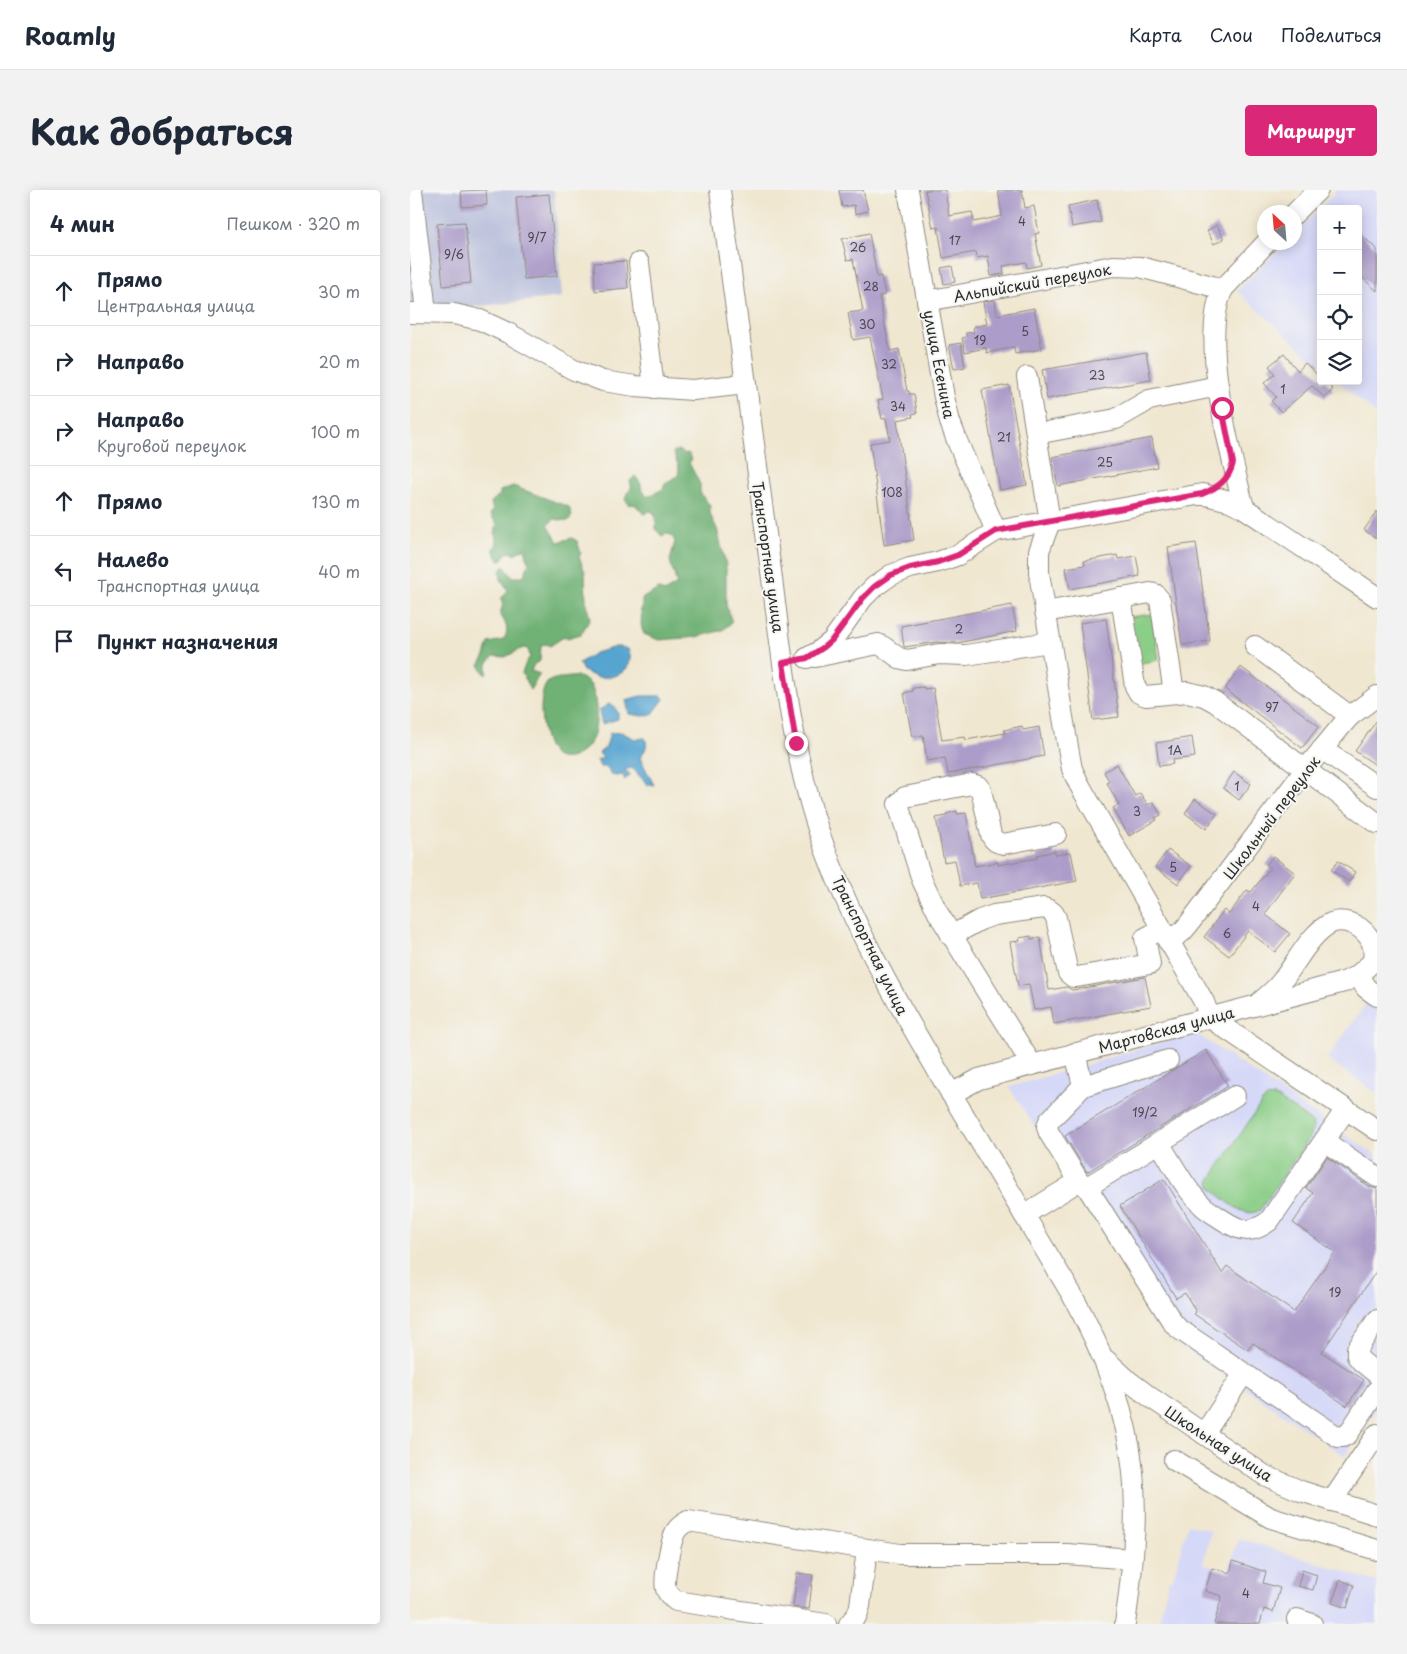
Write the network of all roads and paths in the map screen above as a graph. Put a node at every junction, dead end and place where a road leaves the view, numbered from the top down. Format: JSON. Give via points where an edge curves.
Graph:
{"nodes":[{"id":1,"x":412,"y":190,"type":"edge"},
{"id":2,"x":720,"y":190,"type":"edge"},
{"id":3,"x":908,"y":190,"type":"edge"},
{"id":4,"x":1260,"y":250,"type":"edge"},
{"id":5,"x":639,"y":263,"type":"dead end"},
{"id":6,"x":1223,"y":289,"type":"junction"},
{"id":7,"x":927,"y":301,"type":"junction"},
{"id":8,"x":418,"y":313,"type":"edge"},
{"id":9,"x":1027,"y":377,"type":"dead end"},
{"id":10,"x":745,"y":384,"type":"junction"},
{"id":11,"x":1218,"y":386,"type":"junction"},
{"id":12,"x":654,"y":388,"type":"junction"},
{"id":13,"x":1036,"y":434,"type":"junction"},
{"id":14,"x":1233,"y":463,"type":"junction"},
{"id":15,"x":1202,"y":494,"type":"junction"},
{"id":16,"x":1244,"y":508,"type":"junction"},
{"id":17,"x":1050,"y":522,"type":"junction"},
{"id":18,"x":996,"y":531,"type":"junction"},
{"id":19,"x":1377,"y":597,"type":"edge"},
{"id":20,"x":1121,"y":598,"type":"junction"},
{"id":21,"x":1045,"y":612,"type":"junction"},
{"id":22,"x":1050,"y":642,"type":"junction"},
{"id":23,"x":1255,"y":646,"type":"dead end"},
{"id":24,"x":807,"y":658,"type":"junction"},
{"id":25,"x":783,"y":663,"type":"junction"},
{"id":26,"x":1174,"y":693,"type":"junction"},
{"id":27,"x":1374,"y":702,"type":"edge"},
{"id":28,"x":1350,"y":716,"type":"junction"},
{"id":29,"x":1322,"y":748,"type":"junction"},
{"id":30,"x":1305,"y":770,"type":"junction"},
{"id":31,"x":1377,"y":787,"type":"edge"},
{"id":32,"x":1377,"y":823,"type":"edge"},
{"id":33,"x":1056,"y":834,"type":"dead end"},
{"id":34,"x":1165,"y":935,"type":"junction"},
{"id":35,"x":951,"y":936,"type":"junction"},
{"id":36,"x":1375,"y":959,"type":"edge"},
{"id":37,"x":1358,"y":975,"type":"junction"},
{"id":38,"x":1377,"y":996,"type":"edge"},
{"id":39,"x":1258,"y":1004,"type":"junction"},
{"id":40,"x":1210,"y":1018,"type":"junction"},
{"id":41,"x":1076,"y":1054,"type":"junction"},
{"id":42,"x":1168,"y":1060,"type":"dead end"},
{"id":43,"x":1032,"y":1065,"type":"junction"},
{"id":44,"x":1083,"y":1086,"type":"junction"},
{"id":45,"x":951,"y":1094,"type":"junction"},
{"id":46,"x":1235,"y":1096,"type":"dead end"},
{"id":47,"x":1346,"y":1109,"type":"junction"},
{"id":48,"x":1377,"y":1130,"type":"edge"},
{"id":49,"x":1324,"y":1141,"type":"junction"},
{"id":50,"x":1160,"y":1143,"type":"junction"},
{"id":51,"x":1377,"y":1177,"type":"edge"},
{"id":52,"x":1083,"y":1184,"type":"junction"},
{"id":53,"x":1024,"y":1214,"type":"junction"},
{"id":54,"x":1377,"y":1320,"type":"edge"},
{"id":55,"x":1103,"y":1357,"type":"junction"},
{"id":56,"x":1244,"y":1373,"type":"junction"},
{"id":57,"x":1377,"y":1374,"type":"edge"},
{"id":58,"x":1377,"y":1390,"type":"edge"},
{"id":59,"x":1150,"y":1397,"type":"junction"},
{"id":60,"x":1124,"y":1422,"type":"junction"},
{"id":61,"x":1204,"y":1434,"type":"junction"},
{"id":62,"x":1377,"y":1434,"type":"edge"},
{"id":63,"x":1174,"y":1460,"type":"dead end"},
{"id":64,"x":1332,"y":1501,"type":"junction"},
{"id":65,"x":1377,"y":1515,"type":"edge"},
{"id":66,"x":867,"y":1549,"type":"junction"},
{"id":67,"x":1377,"y":1550,"type":"edge"},
{"id":68,"x":1132,"y":1559,"type":"junction"},
{"id":69,"x":1130,"y":1615,"type":"edge"},
{"id":70,"x":826,"y":1624,"type":"edge"},
{"id":71,"x":849,"y":1624,"type":"edge"}],
"edges":[{"from":1,"to":8,"type":"street"},
{"from":2,"to":10,"type":"street","name":"Транспортная улица"},
{"from":3,"to":7,"type":"street","name":"улица Есенина"},
{"from":4,"to":6,"type":"street"},
{"from":5,"to":12,"type":"street"},
{"from":6,"to":7,"type":"street","name":"Альпийский переулок","via":[[1140,267],[1113,266]]},
{"from":6,"to":11,"type":"street","via":[[1216,311]]},
{"from":7,"to":18,"type":"street","name":"улица Есенина","via":[[950,422]]},
{"from":8,"to":12,"type":"street","via":[[454,314],[480,320],[574,370],[603,381]]},
{"from":9,"to":13,"type":"street"},
{"from":10,"to":12,"type":"street","via":[[693,390]]},
{"from":10,"to":25,"type":"street","name":"Транспортная улица"},
{"from":11,"to":13,"type":"street","via":[[1148,400],[1116,419]]},
{"from":11,"to":14,"type":"street"},
{"from":13,"to":17,"type":"street"},
{"from":14,"to":15,"type":"street","via":[[1231,472],[1221,483]]},
{"from":14,"to":16,"type":"street"},
{"from":15,"to":16,"type":"street"},
{"from":15,"to":17,"type":"street"},
{"from":16,"to":19,"type":"street"},
{"from":17,"to":18,"type":"street"},
{"from":17,"to":21,"type":"street","via":[[1038,560]]},
{"from":18,"to":24,"type":"street","via":[[958,555],[891,575],[863,598],[832,640]]},
{"from":20,"to":21,"type":"street"},
{"from":20,"to":26,"type":"street","via":[[1134,686],[1146,696]]},
{"from":20,"to":26,"type":"street","via":[[1150,593],[1160,600]]},
{"from":21,"to":22,"type":"street"},
{"from":22,"to":24,"type":"street","via":[[907,660],[878,644]]},
{"from":22,"to":34,"type":"street","via":[[1072,769]]},
{"from":23,"to":28,"type":"street"},
{"from":24,"to":25,"type":"street"},
{"from":25,"to":45,"type":"street","name":"Транспортная улица","via":[[796,743],[825,847],[857,923]]},
{"from":26,"to":30,"type":"street","via":[[1196,694],[1215,702]]},
{"from":27,"to":28,"type":"street","name":"Школьный переулок"},
{"from":28,"to":29,"type":"street","name":"Школьный переулок"},
{"from":29,"to":30,"type":"street","name":"Школьный переулок"},
{"from":29,"to":31,"type":"street"},
{"from":30,"to":32,"type":"street"},
{"from":30,"to":34,"type":"street","name":"Школьный переулок","via":[[1188,925],[1182,932]]},
{"from":33,"to":35,"type":"street","via":[[1003,844],[996,842],[991,835],[981,790],[972,784],[901,800],[899,809],[922,880]]},
{"from":34,"to":35,"type":"street","name":"Школьный переулок","via":[[1146,938],[1150,964],[1077,978],[1066,969],[1054,913],[1044,908],[994,915]]},
{"from":34,"to":40,"type":"street"},
{"from":35,"to":43,"type":"street"},
{"from":36,"to":37,"type":"street","name":"Мартовская улица"},
{"from":36,"to":39,"type":"street","via":[[1368,934],[1347,922],[1332,923],[1315,936],[1282,981]]},
{"from":37,"to":38,"type":"street","via":[[1366,988]]},
{"from":37,"to":39,"type":"street","name":"Мартовская улица","via":[[1344,982]]},
{"from":39,"to":40,"type":"street","name":"Мартовская улица"},
{"from":40,"to":41,"type":"street","name":"Мартовская улица"},
{"from":40,"to":47,"type":"street"},
{"from":41,"to":43,"type":"street","name":"Мартовская улица"},
{"from":41,"to":44,"type":"street"},
{"from":42,"to":44,"type":"street"},
{"from":43,"to":45,"type":"street","name":"Мартовская улица","via":[[973,1081]]},
{"from":44,"to":52,"type":"street","via":[[1047,1127]]},
{"from":45,"to":53,"type":"street","name":"Транспортная улица"},
{"from":46,"to":50,"type":"street"},
{"from":47,"to":48,"type":"street"},
{"from":47,"to":49,"type":"street"},
{"from":49,"to":50,"type":"street","via":[[1269,1221],[1251,1230],[1235,1227],[1205,1208]]},
{"from":49,"to":51,"type":"street"},
{"from":50,"to":52,"type":"street"},
{"from":52,"to":53,"type":"street"},
{"from":52,"to":56,"type":"street","via":[[1173,1323]]},
{"from":53,"to":55,"type":"street","name":"Транспортная улица","via":[[1071,1293]]},
{"from":54,"to":57,"type":"street","via":[[1357,1349],[1361,1361]]},
{"from":55,"to":59,"type":"street","name":"Школьная улица"},
{"from":55,"to":60,"type":"street","name":"Транспортная улица"},
{"from":56,"to":58,"type":"street","via":[[1338,1437],[1348,1434]]},
{"from":56,"to":61,"type":"street"},
{"from":59,"to":60,"type":"street","via":[[1141,1397],[1130,1403]]},
{"from":59,"to":61,"type":"street","name":"Школьная улица"},
{"from":60,"to":68,"type":"street","name":"Транспортная улица","via":[[1133,1470]]},
{"from":61,"to":64,"type":"street","name":"Школьная улица","via":[[1264,1475]]},
{"from":62,"to":64,"type":"street"},
{"from":63,"to":67,"type":"street","via":[[1271,1518]]},
{"from":64,"to":65,"type":"street","name":"Школьная улица"},
{"from":66,"to":68,"type":"street","via":[[900,1554],[1067,1554]]},
{"from":66,"to":70,"type":"street","via":[[688,1521],[676,1530],[666,1582],[666,1590],[676,1601]]},
{"from":66,"to":71,"type":"street","via":[[860,1606]]},
{"from":68,"to":69,"type":"street","name":"Транспортная улица"}]}
